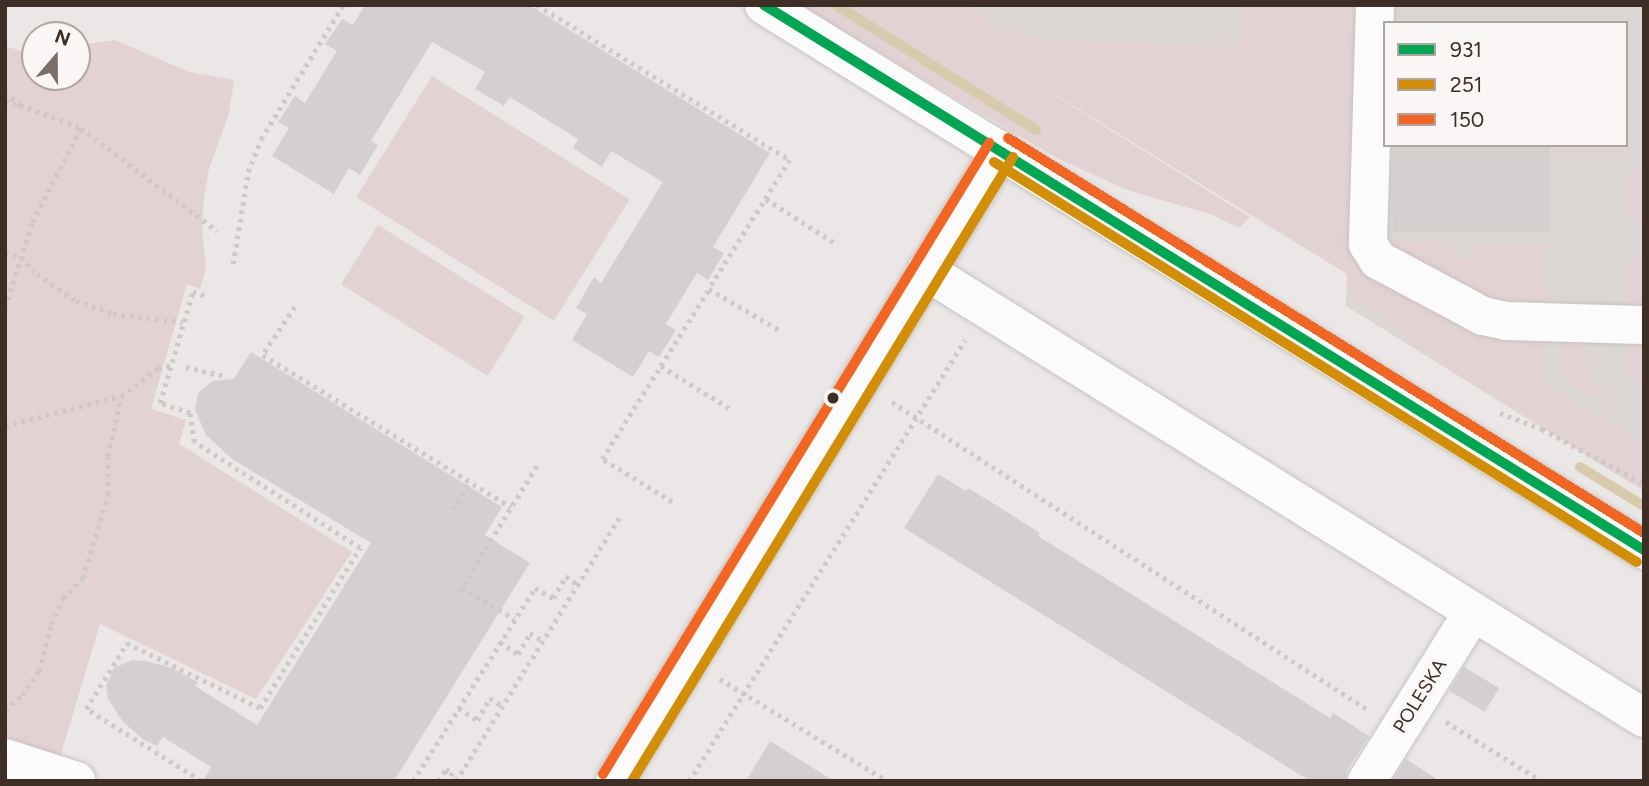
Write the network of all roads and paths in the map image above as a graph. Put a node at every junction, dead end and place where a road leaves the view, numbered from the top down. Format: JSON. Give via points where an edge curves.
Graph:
{"nodes":[{"id":1,"x":343,"y":5,"type":"edge"},
{"id":2,"x":537,"y":5,"type":"edge"},
{"id":3,"x":765,"y":5,"type":"edge"},
{"id":4,"x":1375,"y":5,"type":"edge"},
{"id":5,"x":5,"y":92,"type":"edge"},
{"id":6,"x":5,"y":101,"type":"edge"},
{"id":7,"x":20,"y":105,"type":"junction"},
{"id":8,"x":80,"y":128,"type":"junction"},
{"id":9,"x":1001,"y":150,"type":"junction"},
{"id":10,"x":765,"y":199,"type":"junction"},
{"id":11,"x":217,"y":231,"type":"dead end"},
{"id":12,"x":835,"y":243,"type":"dead end"},
{"id":13,"x":5,"y":253,"type":"edge"},
{"id":14,"x":21,"y":257,"type":"junction"},
{"id":15,"x":233,"y":264,"type":"dead end"},
{"id":16,"x":926,"y":271,"type":"junction"},
{"id":17,"x":709,"y":289,"type":"junction"},
{"id":18,"x":206,"y":296,"type":"dead end"},
{"id":19,"x":295,"y":307,"type":"dead end"},
{"id":20,"x":5,"y":308,"type":"edge"},
{"id":21,"x":985,"y":310,"type":"junction"},
{"id":22,"x":183,"y":322,"type":"junction"},
{"id":23,"x":1644,"y":325,"type":"edge"},
{"id":24,"x":781,"y":331,"type":"dead end"},
{"id":25,"x":170,"y":366,"type":"junction"},
{"id":26,"x":661,"y":366,"type":"junction"},
{"id":27,"x":186,"y":368,"type":"dead end"},
{"id":28,"x":222,"y":375,"type":"dead end"},
{"id":29,"x":859,"y":381,"type":"junction"},
{"id":30,"x":121,"y":396,"type":"junction"},
{"id":31,"x":1488,"y":409,"type":"dead end"},
{"id":32,"x":732,"y":410,"type":"dead end"},
{"id":33,"x":915,"y":417,"type":"junction"},
{"id":34,"x":5,"y":426,"type":"edge"},
{"id":35,"x":537,"y":465,"type":"dead end"},
{"id":36,"x":470,"y":482,"type":"junction"},
{"id":37,"x":1644,"y":484,"type":"edge"},
{"id":38,"x":672,"y":502,"type":"dead end"},
{"id":39,"x":511,"y":507,"type":"junction"},
{"id":40,"x":453,"y":510,"type":"dead end"},
{"id":41,"x":620,"y":516,"type":"dead end"},
{"id":42,"x":1644,"y":550,"type":"edge"},
{"id":43,"x":578,"y":585,"type":"junction"},
{"id":44,"x":1473,"y":612,"type":"junction"},
{"id":45,"x":515,"y":619,"type":"junction"},
{"id":46,"x":543,"y":641,"type":"junction"},
{"id":47,"x":500,"y":642,"type":"junction"},
{"id":48,"x":690,"y":660,"type":"junction"},
{"id":49,"x":743,"y":694,"type":"junction"},
{"id":50,"x":502,"y":706,"type":"junction"},
{"id":51,"x":459,"y":708,"type":"junction"},
{"id":52,"x":5,"y":710,"type":"edge"},
{"id":53,"x":1408,"y":717,"type":"junction"},
{"id":54,"x":1644,"y":718,"type":"edge"},
{"id":55,"x":5,"y":758,"type":"edge"},
{"id":56,"x":76,"y":781,"type":"edge"},
{"id":57,"x":201,"y":781,"type":"edge"},
{"id":58,"x":413,"y":781,"type":"edge"},
{"id":59,"x":438,"y":781,"type":"edge"},
{"id":60,"x":448,"y":781,"type":"edge"},
{"id":61,"x":456,"y":781,"type":"edge"},
{"id":62,"x":615,"y":781,"type":"edge"},
{"id":63,"x":690,"y":781,"type":"edge"},
{"id":64,"x":887,"y":781,"type":"edge"},
{"id":65,"x":1367,"y":781,"type":"edge"},
{"id":66,"x":1542,"y":781,"type":"edge"}],
"edges":[{"from":1,"to":15,"type":"path","via":[[261,139],[248,172]]},
{"from":2,"to":10,"type":"path","via":[[790,160]]},
{"from":3,"to":9,"type":"street"},
{"from":4,"to":23,"type":"street","via":[[1368,244],[1378,260],[1483,316],[1506,321]]},
{"from":5,"to":7,"type":"path"},
{"from":6,"to":7,"type":"path"},
{"from":7,"to":8,"type":"path"},
{"from":8,"to":11,"type":"path"},
{"from":8,"to":14,"type":"path","via":[[32,222]]},
{"from":9,"to":16,"type":"street"},
{"from":9,"to":42,"type":"street"},
{"from":10,"to":12,"type":"path"},
{"from":10,"to":17,"type":"path"},
{"from":13,"to":14,"type":"path"},
{"from":14,"to":20,"type":"path"},
{"from":14,"to":22,"type":"path","via":[[37,274],[76,300],[113,314]]},
{"from":16,"to":21,"type":"street"},
{"from":16,"to":29,"type":"street"},
{"from":17,"to":24,"type":"path"},
{"from":17,"to":26,"type":"path"},
{"from":18,"to":22,"type":"path","via":[[192,291]]},
{"from":19,"to":36,"type":"path","via":[[263,355]]},
{"from":21,"to":33,"type":"path"},
{"from":21,"to":44,"type":"street"},
{"from":22,"to":25,"type":"path"},
{"from":25,"to":30,"type":"path","via":[[158,368]]},
{"from":25,"to":57,"type":"path","via":[[160,403],[190,412],[194,442],[360,548],[260,708],[127,643],[86,709]]},
{"from":26,"to":32,"type":"path"},
{"from":26,"to":38,"type":"path","via":[[602,459]]},
{"from":27,"to":28,"type":"path"},
{"from":29,"to":33,"type":"path"},
{"from":29,"to":48,"type":"street"},
{"from":30,"to":34,"type":"path"},
{"from":30,"to":52,"type":"path","via":[[108,456],[108,494],[83,578],[63,598],[39,671]]},
{"from":31,"to":37,"type":"path","via":[[1542,429]]},
{"from":33,"to":49,"type":"path"},
{"from":33,"to":53,"type":"path"},
{"from":35,"to":39,"type":"path"},
{"from":36,"to":39,"type":"path"},
{"from":36,"to":40,"type":"path"},
{"from":39,"to":45,"type":"path","via":[[460,590]]},
{"from":41,"to":43,"type":"path"},
{"from":43,"to":45,"type":"path","via":[[566,576],[553,598],[534,588]]},
{"from":43,"to":46,"type":"path"},
{"from":44,"to":53,"type":"street","name":"POLESKA"},
{"from":44,"to":54,"type":"street"},
{"from":45,"to":47,"type":"path"},
{"from":46,"to":47,"type":"path","via":[[530,633],[517,654]]},
{"from":46,"to":50,"type":"path"},
{"from":47,"to":51,"type":"path"},
{"from":48,"to":49,"type":"path"},
{"from":48,"to":62,"type":"street"},
{"from":49,"to":63,"type":"path"},
{"from":49,"to":64,"type":"path"},
{"from":50,"to":51,"type":"path","via":[[490,698],[477,720]]},
{"from":50,"to":61,"type":"path"},
{"from":51,"to":58,"type":"path"},
{"from":53,"to":65,"type":"street","name":"POLESKA"},
{"from":53,"to":66,"type":"path"},
{"from":55,"to":56,"type":"street"},
{"from":59,"to":60,"type":"path","via":[[446,769],[453,773]]}]}
